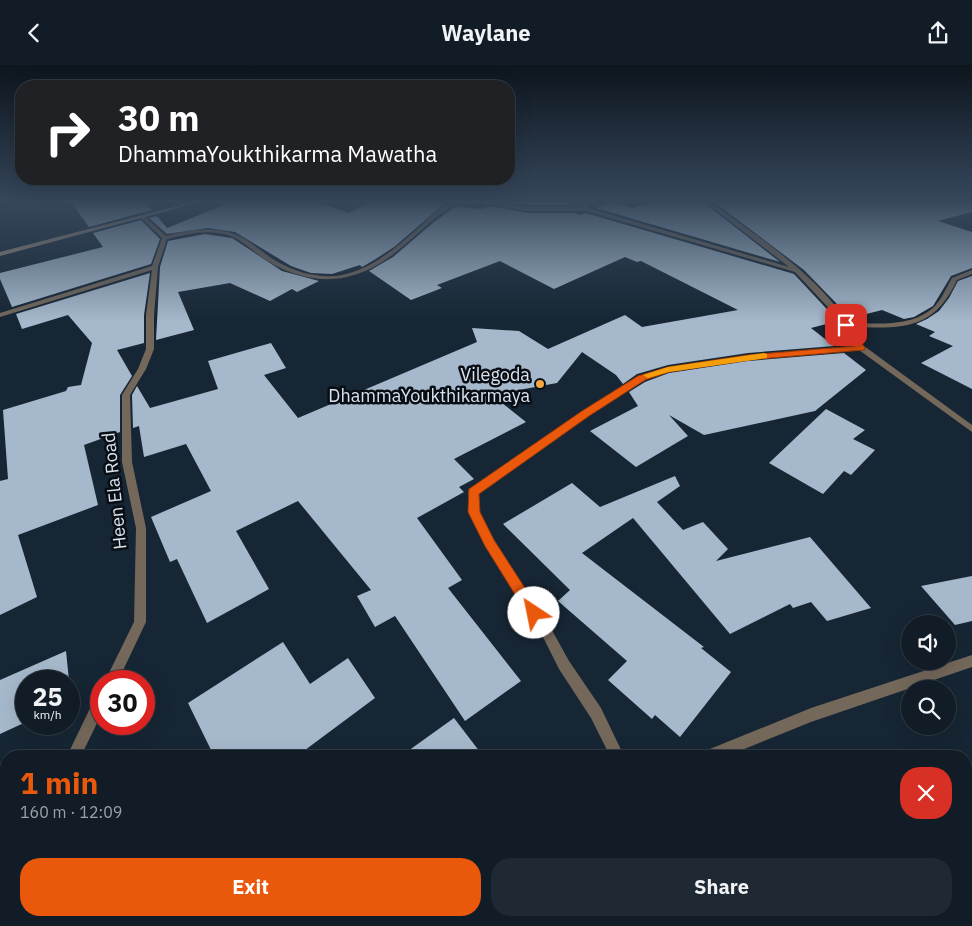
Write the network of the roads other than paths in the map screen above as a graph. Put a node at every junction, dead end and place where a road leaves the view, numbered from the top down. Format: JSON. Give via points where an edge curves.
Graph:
{"nodes":[{"id":1,"x":46,"y":242,"type":"edge"},
{"id":2,"x":164,"y":242,"type":"edge"},
{"id":3,"x":246,"y":242,"type":"edge"},
{"id":4,"x":402,"y":242,"type":"edge"},
{"id":5,"x":699,"y":242,"type":"edge"},
{"id":6,"x":761,"y":242,"type":"edge"},
{"id":7,"x":0,"y":254,"type":"edge"},
{"id":8,"x":155,"y":267,"type":"junction"},
{"id":9,"x":800,"y":272,"type":"junction"},
{"id":10,"x":972,"y":273,"type":"edge"},
{"id":11,"x":0,"y":315,"type":"edge"},
{"id":12,"x":846,"y":325,"type":"junction"},
{"id":13,"x":861,"y":348,"type":"junction"},
{"id":14,"x":972,"y":429,"type":"edge"},
{"id":15,"x":972,"y":661,"type":"edge"},
{"id":16,"x":116,"y":670,"type":"edge"},
{"id":17,"x":90,"y":723,"type":"edge"},
{"id":18,"x":77,"y":750,"type":"edge"},
{"id":19,"x":614,"y":750,"type":"edge"},
{"id":20,"x":725,"y":750,"type":"edge"}],
"edges":[{"from":1,"to":7,"type":"main road"},
{"from":2,"to":8,"type":"street","name":"Heen Ela Road"},
{"from":3,"to":4,"type":"street","via":[[274,262],[301,274],[328,278],[374,266]]},
{"from":5,"to":9,"type":"street"},
{"from":6,"to":9,"type":"street"},
{"from":8,"to":11,"type":"street"},
{"from":8,"to":16,"type":"street","name":"Heen Ela Road","via":[[150,349],[126,395],[127,462],[142,528],[140,622]]},
{"from":9,"to":12,"type":"street"},
{"from":10,"to":12,"type":"street","via":[[954,279],[941,305],[920,320],[898,325]]},
{"from":12,"to":13,"type":"street"},
{"from":13,"to":14,"type":"street"},
{"from":13,"to":19,"type":"street","via":[[748,357],[668,369],[641,378],[473,492],[474,512],[489,543],[596,713]]},
{"from":15,"to":20,"type":"street","via":[[811,715]]},
{"from":17,"to":18,"type":"street"}]}
